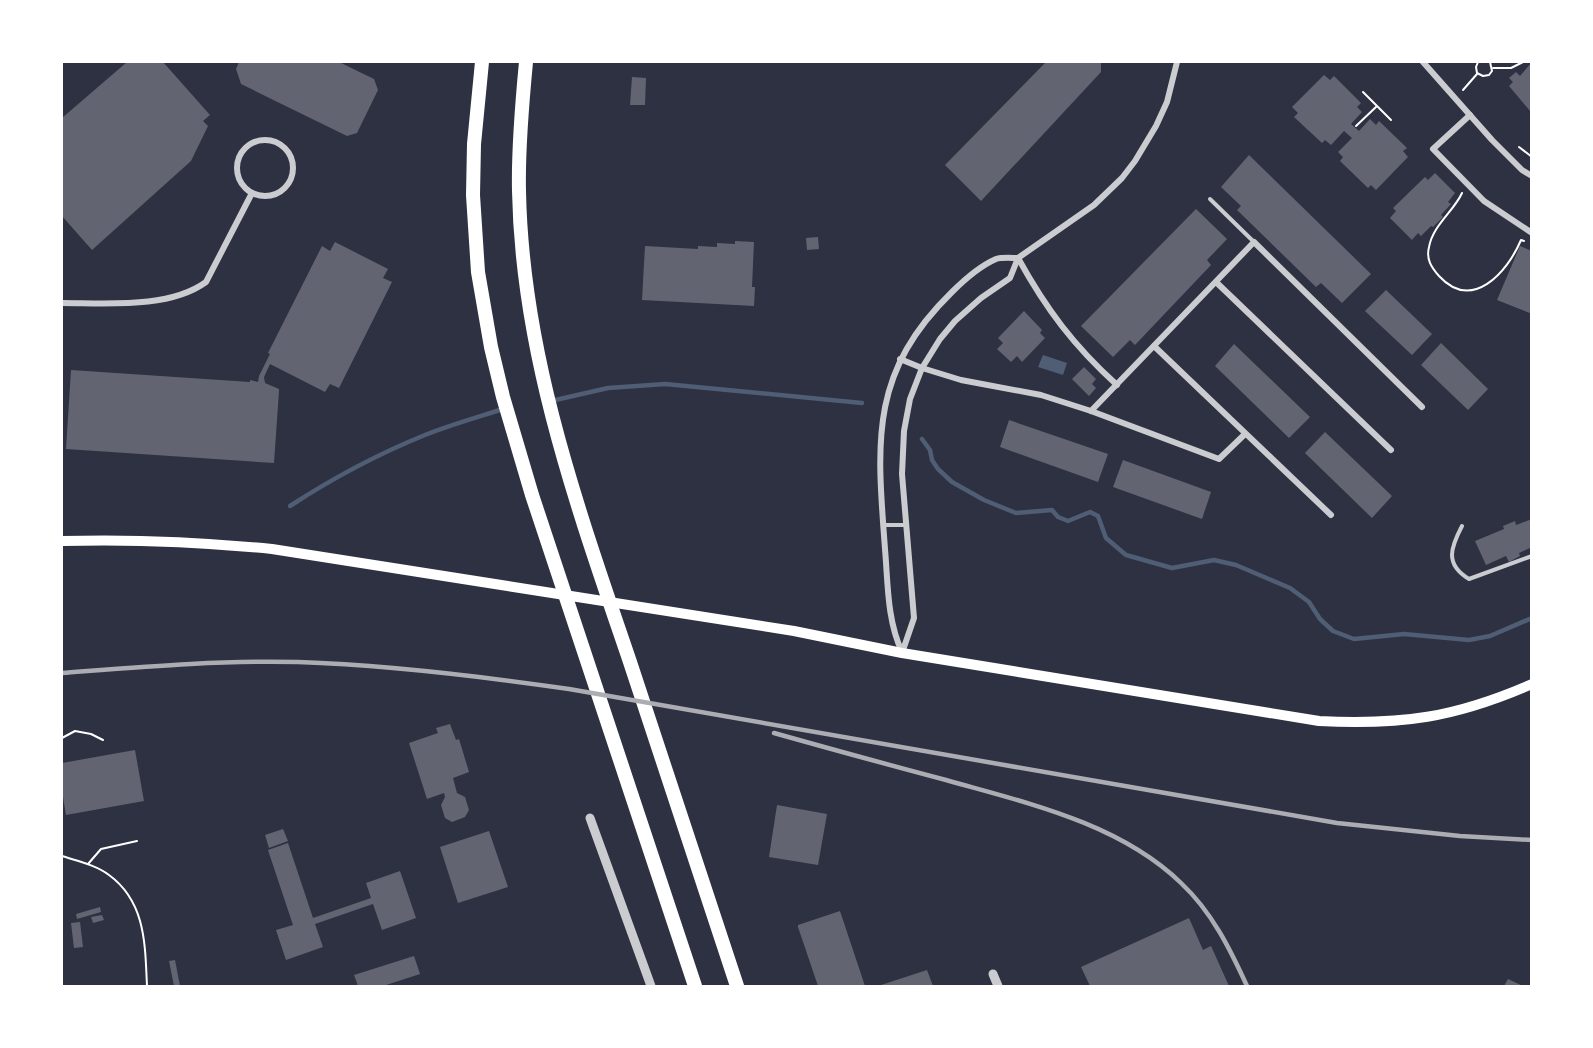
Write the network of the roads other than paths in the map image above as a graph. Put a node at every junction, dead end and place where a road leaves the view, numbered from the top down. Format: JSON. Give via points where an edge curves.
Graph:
{"nodes":[{"id":1,"x":482,"y":62,"type":"edge"},
{"id":2,"x":526,"y":62,"type":"edge"},
{"id":3,"x":1178,"y":62,"type":"edge"},
{"id":4,"x":1423,"y":62,"type":"edge"},
{"id":5,"x":1470,"y":115,"type":"junction"},
{"id":6,"x":1532,"y":177,"type":"edge"},
{"id":7,"x":252,"y":193,"type":"junction"},
{"id":8,"x":1210,"y":198,"type":"dead end"},
{"id":9,"x":1532,"y":233,"type":"edge"},
{"id":10,"x":1254,"y":242,"type":"junction"},
{"id":11,"x":1018,"y":258,"type":"junction"},
{"id":12,"x":1216,"y":282,"type":"junction"},
{"id":13,"x":62,"y":303,"type":"edge"},
{"id":14,"x":1154,"y":346,"type":"junction"},
{"id":15,"x":900,"y":359,"type":"junction"},
{"id":16,"x":922,"y":368,"type":"junction"},
{"id":17,"x":1117,"y":385,"type":"junction"},
{"id":18,"x":1422,"y":407,"type":"dead end"},
{"id":19,"x":1091,"y":411,"type":"junction"},
{"id":20,"x":1245,"y":434,"type":"junction"},
{"id":21,"x":1391,"y":450,"type":"dead end"},
{"id":22,"x":1331,"y":515,"type":"dead end"},
{"id":23,"x":884,"y":525,"type":"junction"},
{"id":24,"x":905,"y":525,"type":"junction"},
{"id":25,"x":1462,"y":526,"type":"dead end"},
{"id":26,"x":62,"y":541,"type":"edge"},
{"id":27,"x":1532,"y":556,"type":"edge"},
{"id":28,"x":902,"y":653,"type":"junction"},
{"id":29,"x":1532,"y":684,"type":"edge"},
{"id":30,"x":590,"y":818,"type":"dead end"},
{"id":31,"x":993,"y":974,"type":"dead end"},
{"id":32,"x":651,"y":987,"type":"edge"},
{"id":33,"x":695,"y":987,"type":"edge"},
{"id":34,"x":737,"y":987,"type":"edge"},
{"id":35,"x":998,"y":987,"type":"edge"}],
"edges":[{"from":1,"to":33,"type":"highway","via":[[473,195],[485,322],[503,397],[550,550]]},
{"from":2,"to":34,"type":"highway","via":[[519,191],[527,294],[545,394],[593,555]]},
{"from":3,"to":11,"type":"street","via":[[1156,126],[1122,178],[1094,205]]},
{"from":4,"to":5,"type":"street"},
{"from":5,"to":6,"type":"street"},
{"from":5,"to":9,"type":"street","via":[[1433,149],[1484,201]]},
{"from":7,"to":7,"type":"street","via":[[274,195],[290,181],[291,159],[277,143],[256,142],[240,156],[238,177]]},
{"from":7,"to":13,"type":"street","via":[[206,282],[194,291],[162,299]]},
{"from":8,"to":10,"type":"lane"},
{"from":10,"to":12,"type":"street"},
{"from":10,"to":18,"type":"street"},
{"from":11,"to":15,"type":"street","via":[[998,258],[960,284],[939,304]]},
{"from":11,"to":16,"type":"street","via":[[1010,278],[955,321]]},
{"from":11,"to":17,"type":"street","via":[[1062,327],[1089,360]]},
{"from":12,"to":14,"type":"street"},
{"from":12,"to":21,"type":"street"},
{"from":14,"to":17,"type":"street"},
{"from":14,"to":20,"type":"street"},
{"from":15,"to":16,"type":"street"},
{"from":15,"to":23,"type":"street","via":[[881,423]]},
{"from":16,"to":19,"type":"street","via":[[961,380],[1041,395]]},
{"from":16,"to":24,"type":"street","via":[[910,399],[904,431]]},
{"from":17,"to":19,"type":"street"},
{"from":19,"to":20,"type":"street","via":[[1219,459]]},
{"from":20,"to":22,"type":"street"},
{"from":23,"to":24,"type":"lane"},
{"from":23,"to":28,"type":"street","via":[[891,617]]},
{"from":24,"to":28,"type":"street","via":[[914,618]]},
{"from":25,"to":27,"type":"lane","via":[[1452,552],[1459,573],[1469,579]]},
{"from":26,"to":28,"type":"main road","via":[[159,540],[272,549],[783,629]]},
{"from":28,"to":29,"type":"main road","via":[[1327,722],[1386,723],[1435,717]]},
{"from":30,"to":32,"type":"street"},
{"from":31,"to":35,"type":"street"}]}
